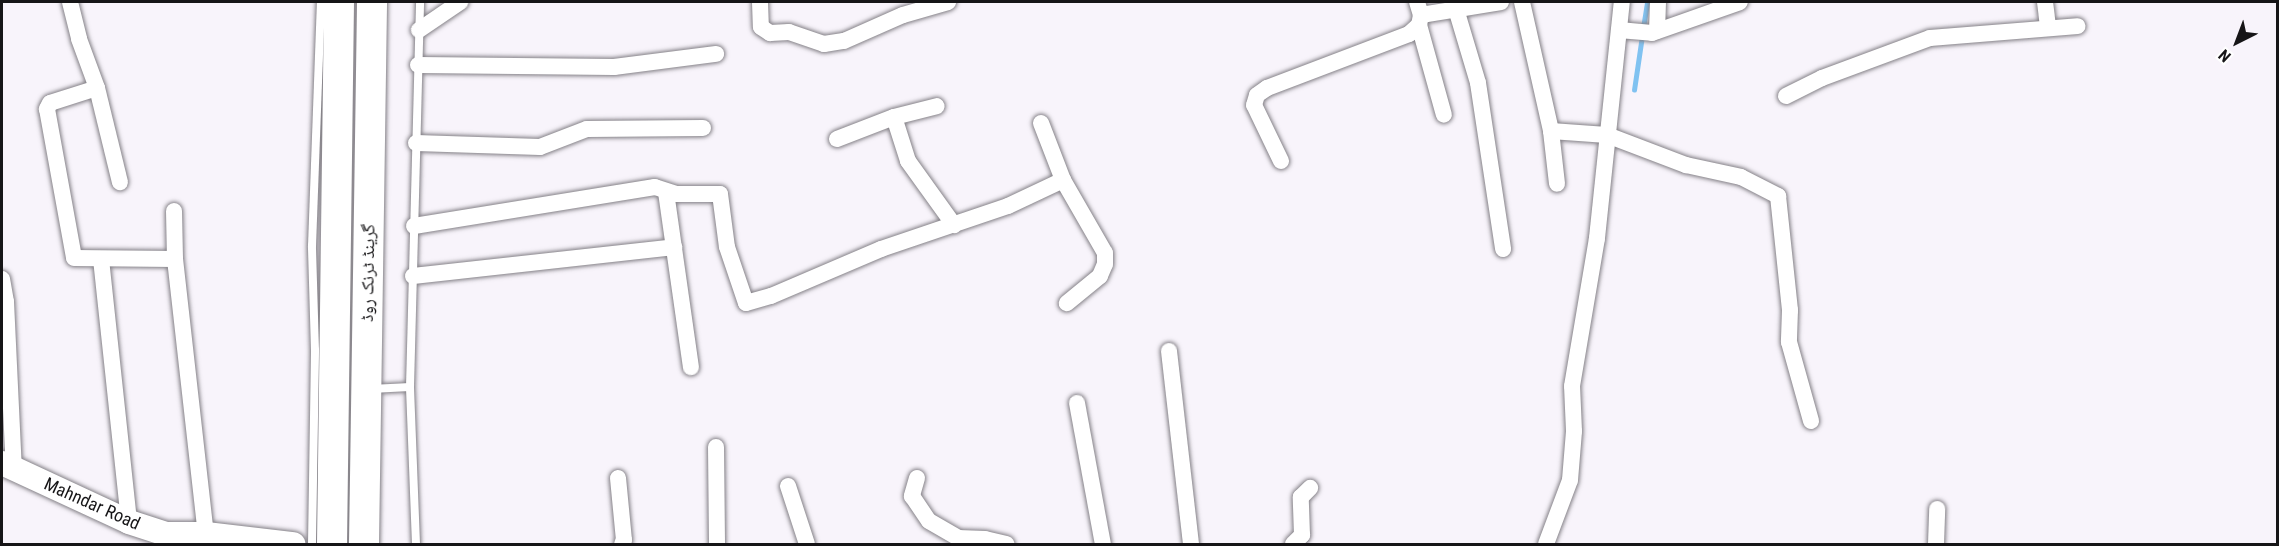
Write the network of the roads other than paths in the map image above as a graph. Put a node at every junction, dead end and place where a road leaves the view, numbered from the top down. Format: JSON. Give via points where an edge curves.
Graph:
{"nodes":[{"id":1,"x":69,"y":2,"type":"edge"},
{"id":2,"x":321,"y":2,"type":"edge"},
{"id":3,"x":339,"y":2,"type":"edge"},
{"id":4,"x":372,"y":2,"type":"edge"},
{"id":5,"x":420,"y":2,"type":"edge"},
{"id":6,"x":460,"y":2,"type":"edge"},
{"id":7,"x":760,"y":2,"type":"edge"},
{"id":8,"x":948,"y":2,"type":"edge"},
{"id":9,"x":1501,"y":2,"type":"edge"},
{"id":10,"x":1522,"y":2,"type":"edge"},
{"id":11,"x":1622,"y":2,"type":"edge"},
{"id":12,"x":1658,"y":2,"type":"edge"},
{"id":13,"x":1740,"y":2,"type":"edge"},
{"id":14,"x":2045,"y":2,"type":"edge"},
{"id":15,"x":1456,"y":9,"type":"junction"},
{"id":16,"x":1419,"y":14,"type":"edge"},
{"id":17,"x":2078,"y":26,"type":"dead end"},
{"id":18,"x":2048,"y":28,"type":"junction"},
{"id":19,"x":419,"y":30,"type":"junction"},
{"id":20,"x":1626,"y":31,"type":"junction"},
{"id":21,"x":1654,"y":32,"type":"junction"},
{"id":22,"x":716,"y":54,"type":"dead end"},
{"id":23,"x":418,"y":65,"type":"junction"},
{"id":24,"x":97,"y":88,"type":"junction"},
{"id":25,"x":1786,"y":96,"type":"dead end"},
{"id":26,"x":937,"y":106,"type":"dead end"},
{"id":27,"x":1444,"y":115,"type":"dead end"},
{"id":28,"x":894,"y":117,"type":"junction"},
{"id":29,"x":1041,"y":123,"type":"dead end"},
{"id":30,"x":703,"y":128,"type":"dead end"},
{"id":31,"x":1551,"y":131,"type":"junction"},
{"id":32,"x":1611,"y":136,"type":"junction"},
{"id":33,"x":837,"y":139,"type":"dead end"},
{"id":34,"x":416,"y":143,"type":"junction"},
{"id":35,"x":1281,"y":161,"type":"dead end"},
{"id":36,"x":1063,"y":180,"type":"junction"},
{"id":37,"x":120,"y":182,"type":"dead end"},
{"id":38,"x":1557,"y":184,"type":"dead end"},
{"id":39,"x":666,"y":192,"type":"junction"},
{"id":40,"x":174,"y":211,"type":"dead end"},
{"id":41,"x":954,"y":225,"type":"junction"},
{"id":42,"x":414,"y":226,"type":"junction"},
{"id":43,"x":674,"y":247,"type":"junction"},
{"id":44,"x":1503,"y":249,"type":"dead end"},
{"id":45,"x":101,"y":259,"type":"junction"},
{"id":46,"x":175,"y":259,"type":"junction"},
{"id":47,"x":413,"y":276,"type":"junction"},
{"id":48,"x":2,"y":279,"type":"edge"},
{"id":49,"x":1067,"y":303,"type":"dead end"},
{"id":50,"x":1169,"y":351,"type":"dead end"},
{"id":51,"x":691,"y":367,"type":"dead end"},
{"id":52,"x":410,"y":387,"type":"junction"},
{"id":53,"x":366,"y":389,"type":"junction"},
{"id":54,"x":1077,"y":403,"type":"dead end"},
{"id":55,"x":1811,"y":421,"type":"dead end"},
{"id":56,"x":716,"y":447,"type":"dead end"},
{"id":57,"x":8,"y":466,"type":"edge"},
{"id":58,"x":618,"y":478,"type":"dead end"},
{"id":59,"x":917,"y":478,"type":"dead end"},
{"id":60,"x":788,"y":486,"type":"dead end"},
{"id":61,"x":1310,"y":488,"type":"dead end"},
{"id":62,"x":1937,"y":509,"type":"dead end"},
{"id":63,"x":129,"y":522,"type":"junction"},
{"id":64,"x":206,"y":534,"type":"junction"},
{"id":65,"x":155,"y":538,"type":"edge"},
{"id":66,"x":293,"y":544,"type":"edge"},
{"id":67,"x":312,"y":544,"type":"edge"},
{"id":68,"x":332,"y":544,"type":"edge"},
{"id":69,"x":364,"y":544,"type":"edge"},
{"id":70,"x":416,"y":544,"type":"edge"},
{"id":71,"x":622,"y":544,"type":"edge"},
{"id":72,"x":717,"y":544,"type":"edge"},
{"id":73,"x":807,"y":544,"type":"edge"},
{"id":74,"x":1006,"y":544,"type":"edge"},
{"id":75,"x":1103,"y":544,"type":"edge"},
{"id":76,"x":1191,"y":544,"type":"edge"},
{"id":77,"x":1293,"y":544,"type":"edge"},
{"id":78,"x":1546,"y":544,"type":"edge"},
{"id":79,"x":1936,"y":544,"type":"edge"}],
"edges":[{"from":1,"to":24,"type":"street"},
{"from":2,"to":67,"type":"lane","via":[[312,246]]},
{"from":3,"to":68,"type":"highway","name":"گرینڈ ٹرنک روڈ"},
{"from":4,"to":53,"type":"highway","name":"گرینڈ ٹرنک روڈ"},
{"from":5,"to":19,"type":"lane"},
{"from":6,"to":19,"type":"street"},
{"from":7,"to":8,"type":"street","via":[[761,27],[770,33],[789,32],[824,44],[844,41],[903,15]]},
{"from":9,"to":15,"type":"street"},
{"from":10,"to":31,"type":"street"},
{"from":11,"to":20,"type":"street"},
{"from":12,"to":21,"type":"street"},
{"from":13,"to":21,"type":"street"},
{"from":14,"to":18,"type":"street"},
{"from":15,"to":16,"type":"street"},
{"from":15,"to":44,"type":"street","via":[[1478,83]]},
{"from":16,"to":27,"type":"street"},
{"from":16,"to":35,"type":"street","via":[[1409,34],[1257,95],[1254,105]]},
{"from":17,"to":18,"type":"street"},
{"from":18,"to":25,"type":"street","via":[[1930,38],[1822,78]]},
{"from":19,"to":23,"type":"lane"},
{"from":20,"to":21,"type":"street"},
{"from":20,"to":32,"type":"street"},
{"from":22,"to":23,"type":"street","via":[[614,68]]},
{"from":23,"to":34,"type":"lane"},
{"from":24,"to":37,"type":"street"},
{"from":24,"to":45,"type":"street","via":[[50,103],[47,109],[74,258]]},
{"from":26,"to":28,"type":"street"},
{"from":28,"to":33,"type":"street"},
{"from":28,"to":41,"type":"street","via":[[908,161]]},
{"from":29,"to":36,"type":"street"},
{"from":30,"to":34,"type":"street","via":[[587,129],[540,147]]},
{"from":31,"to":32,"type":"street"},
{"from":31,"to":38,"type":"street"},
{"from":32,"to":55,"type":"street","via":[[1686,165],[1741,177],[1778,196],[1790,310],[1789,342]]},
{"from":32,"to":78,"type":"street","via":[[1572,386],[1570,480]]},
{"from":34,"to":42,"type":"lane"},
{"from":36,"to":41,"type":"street","via":[[1008,206]]},
{"from":36,"to":49,"type":"street","via":[[1105,253],[1100,276]]},
{"from":39,"to":41,"type":"street","via":[[720,194],[727,247],[746,303],[880,249]]},
{"from":39,"to":42,"type":"street","via":[[655,187]]},
{"from":39,"to":43,"type":"street"},
{"from":40,"to":46,"type":"street"},
{"from":42,"to":47,"type":"lane"},
{"from":43,"to":47,"type":"street"},
{"from":43,"to":51,"type":"street"},
{"from":45,"to":46,"type":"street"},
{"from":45,"to":63,"type":"street"},
{"from":46,"to":64,"type":"street"},
{"from":47,"to":52,"type":"lane"},
{"from":48,"to":57,"type":"street","via":[[6,302]]},
{"from":50,"to":76,"type":"street"},
{"from":52,"to":53,"type":"lane"},
{"from":52,"to":70,"type":"lane"},
{"from":53,"to":69,"type":"highway","name":"گرینڈ ٹرنک روڈ"},
{"from":54,"to":75,"type":"street"},
{"from":56,"to":72,"type":"street"},
{"from":57,"to":63,"type":"street","name":"Mahndar Road"},
{"from":58,"to":71,"type":"street"},
{"from":59,"to":74,"type":"street","via":[[912,496],[929,522],[958,538]]},
{"from":60,"to":73,"type":"street"},
{"from":61,"to":77,"type":"street","via":[[1301,497],[1302,535]]},
{"from":62,"to":79,"type":"street"},
{"from":63,"to":65,"type":"street","name":"Mahndar Road"},
{"from":64,"to":65,"type":"street","name":"Mahndar Road","via":[[165,534]]},
{"from":64,"to":66,"type":"street","name":"Mahndar Road"}]}
